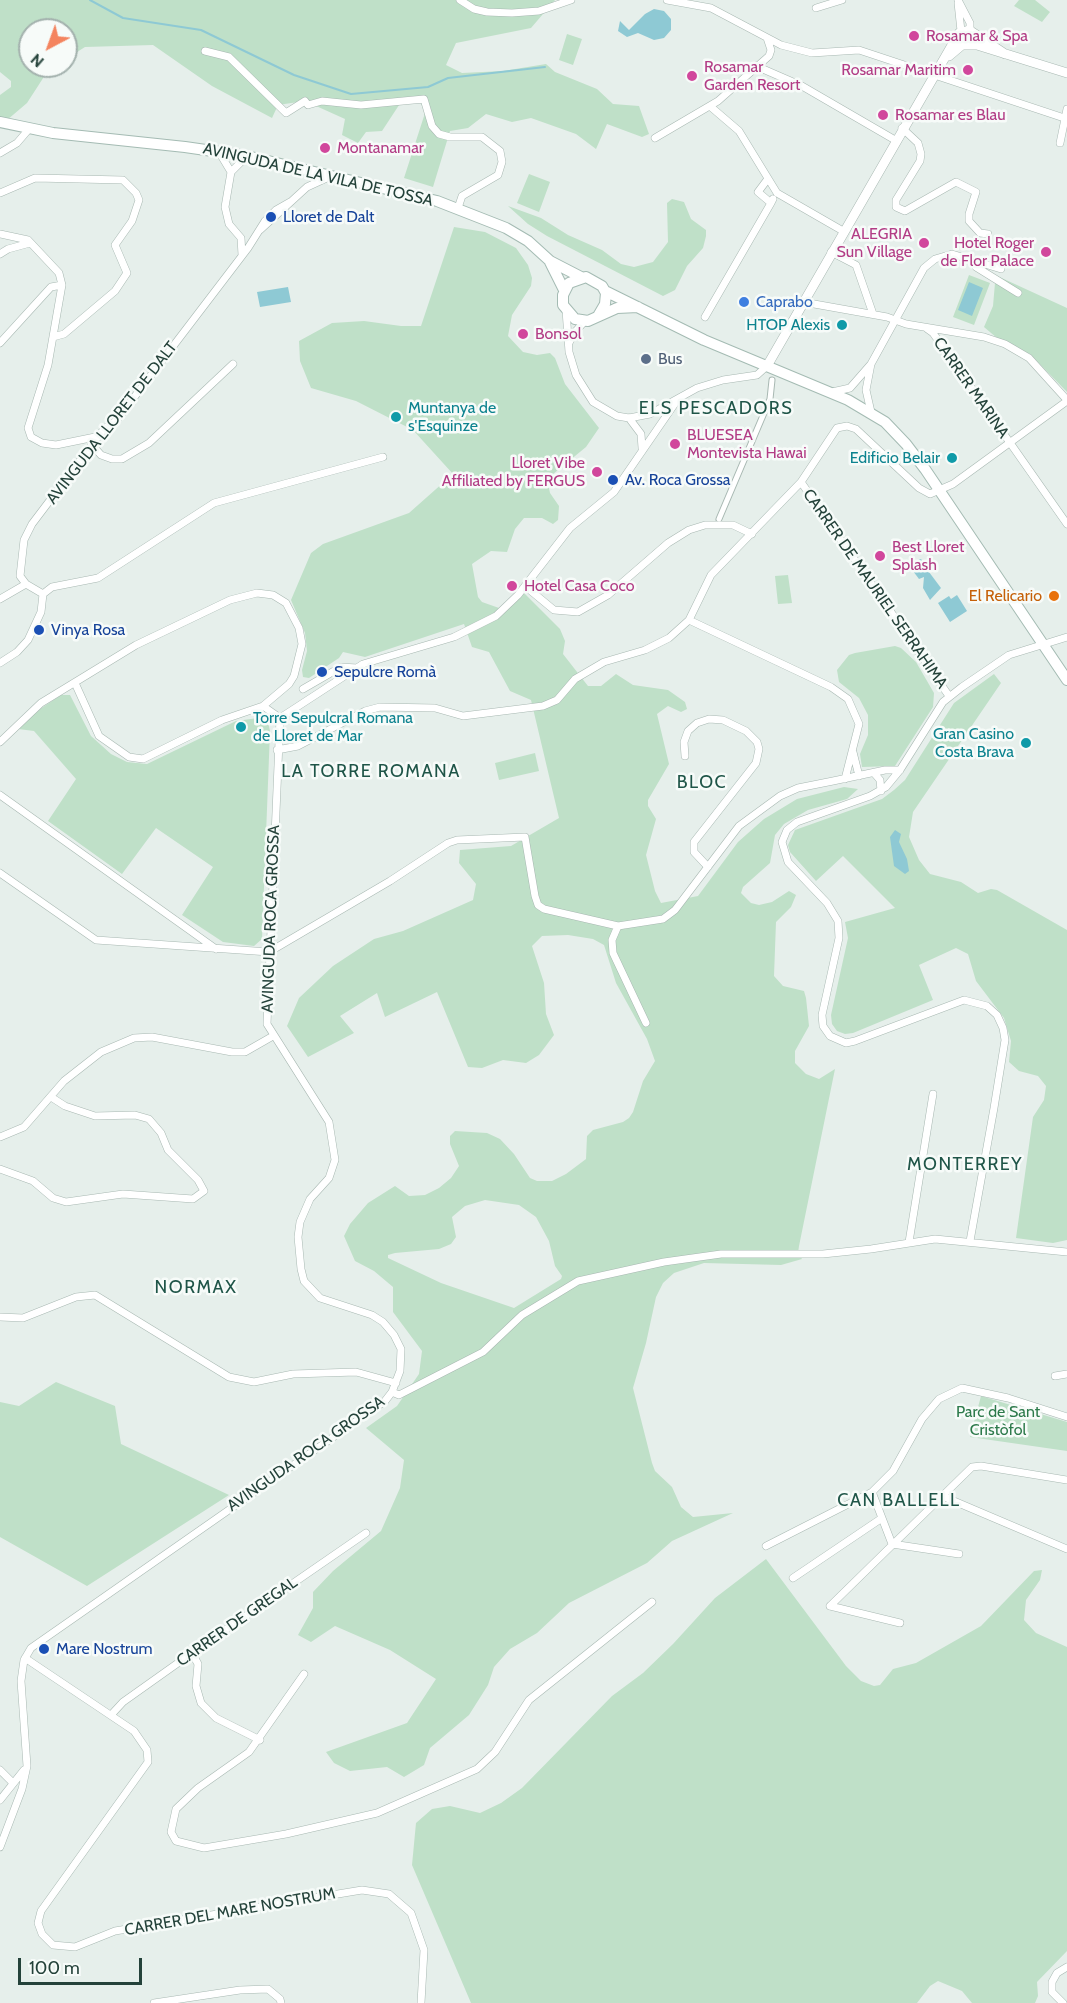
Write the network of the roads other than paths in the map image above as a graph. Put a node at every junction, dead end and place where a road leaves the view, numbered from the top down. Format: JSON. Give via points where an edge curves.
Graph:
{"nodes":[{"id":1,"x":460,"y":0,"type":"edge"},
{"id":2,"x":571,"y":0,"type":"edge"},
{"id":3,"x":667,"y":0,"type":"edge"},
{"id":4,"x":843,"y":0,"type":"edge"},
{"id":5,"x":958,"y":0,"type":"edge"},
{"id":6,"x":816,"y":8,"type":"dead end"},
{"id":7,"x":966,"y":37,"type":"junction"},
{"id":8,"x":767,"y":38,"type":"junction"},
{"id":9,"x":781,"y":45,"type":"junction"},
{"id":10,"x":771,"y":50,"type":"junction"},
{"id":11,"x":205,"y":51,"type":"dead end"},
{"id":12,"x":756,"y":66,"type":"junction"},
{"id":13,"x":1067,"y":73,"type":"edge"},
{"id":14,"x":933,"y":76,"type":"junction"},
{"id":15,"x":711,"y":107,"type":"junction"},
{"id":16,"x":1067,"y":109,"type":"edge"},
{"id":17,"x":1066,"y":118,"type":"edge"},
{"id":18,"x":0,"y":122,"type":"edge"},
{"id":19,"x":902,"y":128,"type":"junction"},
{"id":20,"x":29,"y":129,"type":"junction"},
{"id":21,"x":655,"y":138,"type":"dead end"},
{"id":22,"x":896,"y":140,"type":"junction"},
{"id":23,"x":1064,"y":144,"type":"edge"},
{"id":24,"x":219,"y":152,"type":"junction"},
{"id":25,"x":0,"y":153,"type":"edge"},
{"id":26,"x":247,"y":156,"type":"junction"},
{"id":27,"x":304,"y":169,"type":"junction"},
{"id":28,"x":231,"y":172,"type":"junction"},
{"id":29,"x":332,"y":176,"type":"junction"},
{"id":30,"x":767,"y":180,"type":"junction"},
{"id":31,"x":307,"y":187,"type":"junction"},
{"id":32,"x":0,"y":194,"type":"edge"},
{"id":33,"x":777,"y":194,"type":"junction"},
{"id":34,"x":771,"y":202,"type":"junction"},
{"id":35,"x":458,"y":208,"type":"junction"},
{"id":36,"x":843,"y":231,"type":"junction"},
{"id":37,"x":259,"y":232,"type":"junction"},
{"id":38,"x":0,"y":234,"type":"edge"},
{"id":39,"x":239,"y":234,"type":"junction"},
{"id":40,"x":988,"y":234,"type":"dead end"},
{"id":41,"x":30,"y":243,"type":"junction"},
{"id":42,"x":831,"y":252,"type":"junction"},
{"id":43,"x":0,"y":254,"type":"edge"},
{"id":44,"x":242,"y":255,"type":"junction"},
{"id":45,"x":974,"y":260,"type":"junction"},
{"id":46,"x":550,"y":261,"type":"junction"},
{"id":47,"x":1001,"y":269,"type":"dead end"},
{"id":48,"x":581,"y":277,"type":"junction"},
{"id":49,"x":62,"y":285,"type":"junction"},
{"id":50,"x":564,"y":290,"type":"junction"},
{"id":51,"x":604,"y":291,"type":"junction"},
{"id":52,"x":1018,"y":293,"type":"dead end"},
{"id":53,"x":803,"y":302,"type":"junction"},
{"id":54,"x":643,"y":309,"type":"junction"},
{"id":55,"x":566,"y":310,"type":"junction"},
{"id":56,"x":873,"y":314,"type":"junction"},
{"id":57,"x":598,"y":316,"type":"junction"},
{"id":58,"x":705,"y":317,"type":"dead end"},
{"id":59,"x":894,"y":319,"type":"junction"},
{"id":60,"x":585,"y":321,"type":"junction"},
{"id":61,"x":924,"y":327,"type":"junction"},
{"id":62,"x":944,"y":329,"type":"junction"},
{"id":63,"x":53,"y":337,"type":"junction"},
{"id":64,"x":936,"y":338,"type":"junction"},
{"id":65,"x":0,"y":343,"type":"edge"},
{"id":66,"x":568,"y":346,"type":"junction"},
{"id":67,"x":233,"y":364,"type":"dead end"},
{"id":68,"x":872,"y":364,"type":"junction"},
{"id":69,"x":767,"y":366,"type":"junction"},
{"id":70,"x":772,"y":380,"type":"dead end"},
{"id":71,"x":831,"y":392,"type":"junction"},
{"id":72,"x":678,"y":399,"type":"junction"},
{"id":73,"x":1067,"y":400,"type":"edge"},
{"id":74,"x":871,"y":412,"type":"junction"},
{"id":75,"x":633,"y":418,"type":"junction"},
{"id":76,"x":100,"y":436,"type":"junction"},
{"id":77,"x":1010,"y":443,"type":"junction"},
{"id":78,"x":93,"y":446,"type":"junction"},
{"id":79,"x":641,"y":451,"type":"junction"},
{"id":80,"x":383,"y":457,"type":"dead end"},
{"id":81,"x":801,"y":482,"type":"junction"},
{"id":82,"x":939,"y":491,"type":"junction"},
{"id":83,"x":719,"y":519,"type":"dead end"},
{"id":84,"x":1067,"y":524,"type":"edge"},
{"id":85,"x":752,"y":534,"type":"junction"},
{"id":86,"x":26,"y":584,"type":"junction"},
{"id":87,"x":525,"y":586,"type":"junction"},
{"id":88,"x":43,"y":594,"type":"junction"},
{"id":89,"x":0,"y":599,"type":"edge"},
{"id":90,"x":689,"y":620,"type":"junction"},
{"id":91,"x":1067,"y":637,"type":"edge"},
{"id":92,"x":1043,"y":643,"type":"junction"},
{"id":93,"x":0,"y":663,"type":"edge"},
{"id":94,"x":357,"y":668,"type":"junction"},
{"id":95,"x":1067,"y":671,"type":"edge"},
{"id":96,"x":294,"y":676,"type":"junction"},
{"id":97,"x":1067,"y":680,"type":"edge"},
{"id":98,"x":75,"y":683,"type":"junction"},
{"id":99,"x":303,"y":689,"type":"junction"},
{"id":100,"x":949,"y":696,"type":"junction"},
{"id":101,"x":308,"y":698,"type":"junction"},
{"id":102,"x":263,"y":706,"type":"junction"},
{"id":103,"x":280,"y":718,"type":"junction"},
{"id":104,"x":0,"y":742,"type":"edge"},
{"id":105,"x":277,"y":750,"type":"junction"},
{"id":106,"x":853,"y":752,"type":"junction"},
{"id":107,"x":685,"y":756,"type":"dead end"},
{"id":108,"x":900,"y":771,"type":"junction"},
{"id":109,"x":874,"y":773,"type":"junction"},
{"id":110,"x":859,"y":776,"type":"junction"},
{"id":111,"x":895,"y":777,"type":"junction"},
{"id":112,"x":845,"y":778,"type":"junction"},
{"id":113,"x":881,"y":791,"type":"junction"},
{"id":114,"x":0,"y":795,"type":"edge"},
{"id":115,"x":708,"y":867,"type":"junction"},
{"id":116,"x":0,"y":873,"type":"edge"},
{"id":117,"x":618,"y":926,"type":"junction"},
{"id":118,"x":216,"y":949,"type":"junction"},
{"id":119,"x":269,"y":952,"type":"junction"},
{"id":120,"x":646,"y":1023,"type":"dead end"},
{"id":121,"x":273,"y":1036,"type":"junction"},
{"id":122,"x":933,"y":1094,"type":"dead end"},
{"id":123,"x":51,"y":1097,"type":"junction"},
{"id":124,"x":0,"y":1137,"type":"edge"},
{"id":125,"x":0,"y":1169,"type":"edge"},
{"id":126,"x":970,"y":1241,"type":"junction"},
{"id":127,"x":909,"y":1242,"type":"junction"},
{"id":128,"x":1067,"y":1252,"type":"edge"},
{"id":129,"x":0,"y":1317,"type":"edge"},
{"id":130,"x":1067,"y":1374,"type":"edge"},
{"id":131,"x":1055,"y":1376,"type":"dead end"},
{"id":132,"x":396,"y":1383,"type":"junction"},
{"id":133,"x":392,"y":1392,"type":"junction"},
{"id":134,"x":1067,"y":1417,"type":"edge"},
{"id":135,"x":1067,"y":1480,"type":"edge"},
{"id":136,"x":872,"y":1492,"type":"junction"},
{"id":137,"x":942,"y":1496,"type":"junction"},
{"id":138,"x":882,"y":1518,"type":"junction"},
{"id":139,"x":366,"y":1533,"type":"dead end"},
{"id":140,"x":892,"y":1544,"type":"junction"},
{"id":141,"x":766,"y":1546,"type":"dead end"},
{"id":142,"x":1067,"y":1549,"type":"edge"},
{"id":143,"x":958,"y":1554,"type":"dead end"},
{"id":144,"x":793,"y":1578,"type":"dead end"},
{"id":145,"x":652,"y":1602,"type":"dead end"},
{"id":146,"x":900,"y":1623,"type":"dead end"},
{"id":147,"x":192,"y":1653,"type":"junction"},
{"id":148,"x":25,"y":1658,"type":"junction"},
{"id":149,"x":304,"y":1674,"type":"dead end"},
{"id":150,"x":111,"y":1716,"type":"junction"},
{"id":151,"x":260,"y":1740,"type":"junction"},
{"id":152,"x":25,"y":1768,"type":"junction"},
{"id":153,"x":0,"y":1770,"type":"edge"},
{"id":154,"x":13,"y":1783,"type":"junction"},
{"id":155,"x":0,"y":1800,"type":"edge"},
{"id":156,"x":0,"y":1847,"type":"edge"},
{"id":157,"x":1067,"y":1967,"type":"edge"},
{"id":158,"x":154,"y":2003,"type":"edge"},
{"id":159,"x":281,"y":2003,"type":"edge"},
{"id":160,"x":421,"y":2003,"type":"edge"},
{"id":161,"x":1063,"y":2003,"type":"edge"}],
"edges":[{"from":1,"to":2,"type":"street","via":[[474,9],[512,13],[539,11]]},
{"from":3,"to":8,"type":"street","via":[[711,8]]},
{"from":4,"to":6,"type":"street"},
{"from":5,"to":7,"type":"street"},
{"from":7,"to":13,"type":"street"},
{"from":7,"to":14,"type":"street"},
{"from":8,"to":9,"type":"street"},
{"from":8,"to":10,"type":"street"},
{"from":9,"to":10,"type":"street"},
{"from":9,"to":14,"type":"street","via":[[812,53],[859,50]]},
{"from":10,"to":12,"type":"street"},
{"from":11,"to":35,"type":"street","via":[[229,57],[286,113],[305,101],[308,105],[322,101],[361,105],[424,99],[432,126],[439,134],[482,137],[500,151],[498,175],[462,196]]},
{"from":12,"to":15,"type":"street"},
{"from":12,"to":22,"type":"street","via":[[802,86]]},
{"from":14,"to":17,"type":"street"},
{"from":14,"to":19,"type":"street"},
{"from":15,"to":21,"type":"street"},
{"from":15,"to":30,"type":"street","via":[[739,131]]},
{"from":16,"to":17,"type":"street"},
{"from":17,"to":23,"type":"street"},
{"from":18,"to":20,"type":"main road","name":"AVINGUDA DE LA VILA DE TOSSA"},
{"from":19,"to":22,"type":"street"},
{"from":19,"to":40,"type":"street","via":[[918,143],[921,154],[896,207],[900,211],[910,209],[956,182],[976,192],[969,222],[980,233]]},
{"from":20,"to":24,"type":"main road","name":"AVINGUDA DE LA VILA DE TOSSA"},
{"from":20,"to":25,"type":"street"},
{"from":22,"to":36,"type":"street"},
{"from":24,"to":26,"type":"main road","name":"AVINGUDA DE LA VILA DE TOSSA"},
{"from":24,"to":28,"type":"street"},
{"from":26,"to":27,"type":"main road","name":"AVINGUDA DE LA VILA DE TOSSA"},
{"from":26,"to":28,"type":"street"},
{"from":27,"to":29,"type":"main road","name":"AVINGUDA DE LA VILA DE TOSSA"},
{"from":27,"to":31,"type":"street"},
{"from":28,"to":39,"type":"street","via":[[225,213]]},
{"from":29,"to":31,"type":"street","name":"AVINGUDA LLORET DE DALT"},
{"from":29,"to":35,"type":"main road","name":"AVINGUDA DE LA VILA DE TOSSA"},
{"from":30,"to":33,"type":"street"},
{"from":30,"to":34,"type":"street","via":[[758,192]]},
{"from":31,"to":37,"type":"street","name":"AVINGUDA LLORET DE DALT"},
{"from":32,"to":63,"type":"street","via":[[35,178],[123,180],[139,200],[132,221],[115,245],[127,273],[115,291],[64,334]]},
{"from":33,"to":34,"type":"street"},
{"from":33,"to":36,"type":"street"},
{"from":34,"to":58,"type":"street"},
{"from":35,"to":46,"type":"main road","name":"AVINGUDA DE LA VILA DE TOSSA","via":[[518,234]]},
{"from":36,"to":42,"type":"street"},
{"from":37,"to":39,"type":"street"},
{"from":37,"to":44,"type":"street","name":"AVINGUDA LLORET DE DALT"},
{"from":38,"to":41,"type":"street","via":[[17,235]]},
{"from":39,"to":44,"type":"street"},
{"from":41,"to":43,"type":"street"},
{"from":41,"to":49,"type":"street","via":[[59,273]]},
{"from":42,"to":53,"type":"street"},
{"from":42,"to":56,"type":"street","via":[[856,265]]},
{"from":44,"to":76,"type":"street","name":"AVINGUDA LLORET DE DALT","via":[[116,421]]},
{"from":45,"to":47,"type":"street"},
{"from":45,"to":52,"type":"street","via":[[976,267]]},
{"from":45,"to":59,"type":"street","via":[[952,254],[929,263]]},
{"from":46,"to":48,"type":"main road","name":"AVINGUDA DE LA VILA DE TOSSA"},
{"from":46,"to":50,"type":"main road","name":"AVINGUDA DE LA VILA DE TOSSA"},
{"from":48,"to":50,"type":"main road","via":[[572,280]]},
{"from":48,"to":51,"type":"main road","via":[[595,280]]},
{"from":49,"to":63,"type":"street"},
{"from":49,"to":65,"type":"street","via":[[51,287]]},
{"from":50,"to":55,"type":"main road"},
{"from":51,"to":54,"type":"main road"},
{"from":51,"to":57,"type":"main road","via":[[605,303]]},
{"from":53,"to":56,"type":"street","name":"CARRER MARINA"},
{"from":53,"to":69,"type":"street"},
{"from":54,"to":57,"type":"main road","via":[[624,307]]},
{"from":54,"to":69,"type":"main road"},
{"from":55,"to":60,"type":"main road","via":[[575,319]]},
{"from":55,"to":66,"type":"street"},
{"from":56,"to":59,"type":"street","name":"CARRER MARINA"},
{"from":57,"to":60,"type":"main road"},
{"from":59,"to":61,"type":"street","name":"CARRER MARINA"},
{"from":59,"to":68,"type":"street"},
{"from":60,"to":66,"type":"street"},
{"from":61,"to":62,"type":"street"},
{"from":61,"to":64,"type":"street","name":"CARRER MARINA"},
{"from":62,"to":64,"type":"street","via":[[936,333]]},
{"from":62,"to":73,"type":"street","via":[[1014,347]]},
{"from":63,"to":76,"type":"street","via":[[28,428],[31,437],[56,445]]},
{"from":64,"to":77,"type":"street","name":"CARRER MARINA"},
{"from":66,"to":75,"type":"street","via":[[576,375],[593,402],[610,413]]},
{"from":67,"to":78,"type":"street","via":[[149,442],[122,459],[112,459]]},
{"from":68,"to":71,"type":"street","via":[[850,388]]},
{"from":68,"to":74,"type":"street","via":[[866,390]]},
{"from":69,"to":71,"type":"main road"},
{"from":69,"to":72,"type":"street","via":[[757,375],[712,382]]},
{"from":70,"to":83,"type":"street","via":[[770,399]]},
{"from":71,"to":74,"type":"main road"},
{"from":72,"to":75,"type":"street","via":[[658,411]]},
{"from":72,"to":79,"type":"street"},
{"from":73,"to":77,"type":"street"},
{"from":74,"to":82,"type":"main road","via":[[906,444]]},
{"from":75,"to":79,"type":"street","via":[[641,434]]},
{"from":76,"to":78,"type":"street","name":"AVINGUDA LLORET DE DALT"},
{"from":77,"to":82,"type":"street"},
{"from":77,"to":84,"type":"street","name":"CARRER MARINA"},
{"from":78,"to":86,"type":"street","name":"AVINGUDA LLORET DE DALT","via":[[32,524],[24,540],[20,576]]},
{"from":79,"to":87,"type":"street","via":[[614,492],[570,528]]},
{"from":80,"to":88,"type":"street","via":[[214,503],[98,578],[52,587]]},
{"from":81,"to":82,"type":"street","via":[[834,431],[847,426],[862,434],[922,491]]},
{"from":81,"to":85,"type":"street"},
{"from":81,"to":100,"type":"street","name":"CARRER DE MAURIEL SERRAHIMA"},
{"from":82,"to":92,"type":"main road"},
{"from":85,"to":87,"type":"street","via":[[732,525],[705,525],[688,530],[608,595],[578,612],[554,610]]},
{"from":85,"to":90,"type":"street","via":[[711,575]]},
{"from":86,"to":88,"type":"street"},
{"from":86,"to":89,"type":"street"},
{"from":87,"to":94,"type":"street","via":[[496,616],[470,631]]},
{"from":88,"to":93,"type":"street","via":[[42,612],[28,640]]},
{"from":90,"to":105,"type":"street","via":[[669,638],[580,675],[561,697],[543,706],[463,716],[435,708],[380,706],[298,746]]},
{"from":90,"to":106,"type":"street","via":[[843,694],[858,717]]},
{"from":91,"to":92,"type":"street"},
{"from":92,"to":95,"type":"main road"},
{"from":92,"to":97,"type":"main road"},
{"from":92,"to":100,"type":"street","via":[[999,660]]},
{"from":94,"to":99,"type":"street","via":[[340,667]]},
{"from":94,"to":101,"type":"street"},
{"from":96,"to":98,"type":"street","via":[[302,644],[294,617],[280,598],[257,593],[230,600],[136,645]]},
{"from":96,"to":99,"type":"street"},
{"from":96,"to":102,"type":"street","via":[[284,690]]},
{"from":98,"to":102,"type":"street","via":[[99,736],[129,757],[143,759],[222,720]]},
{"from":98,"to":104,"type":"street","via":[[25,716]]},
{"from":99,"to":101,"type":"street"},
{"from":100,"to":108,"type":"street"},
{"from":101,"to":103,"type":"street"},
{"from":102,"to":103,"type":"street"},
{"from":103,"to":105,"type":"street","name":"AVINGUDA ROCA GROSSA"},
{"from":105,"to":119,"type":"street","name":"AVINGUDA ROCA GROSSA"},
{"from":106,"to":110,"type":"street"},
{"from":106,"to":112,"type":"street"},
{"from":107,"to":115,"type":"street","via":[[688,731],[708,719],[723,720],[746,731],[759,749],[756,763],[694,842],[694,852]]},
{"from":108,"to":109,"type":"street"},
{"from":108,"to":111,"type":"street"},
{"from":109,"to":110,"type":"street"},
{"from":109,"to":111,"type":"street"},
{"from":109,"to":113,"type":"street","via":[[880,780]]},
{"from":110,"to":112,"type":"street"},
{"from":111,"to":113,"type":"street"},
{"from":112,"to":115,"type":"street","via":[[798,788],[770,802],[739,826]]},
{"from":113,"to":126,"type":"street","via":[[792,825],[784,835],[783,849],[788,862],[827,903],[838,921],[839,939],[822,1021],[835,1040],[855,1041],[964,1000],[987,1006],[997,1015],[1005,1040]]},
{"from":114,"to":118,"type":"street"},
{"from":115,"to":117,"type":"street","via":[[670,916]]},
{"from":116,"to":118,"type":"street","via":[[96,940]]},
{"from":117,"to":119,"type":"street","via":[[538,905],[525,837],[457,840]]},
{"from":117,"to":120,"type":"street","via":[[612,940],[613,953]]},
{"from":118,"to":119,"type":"street"},
{"from":119,"to":121,"type":"street","name":"AVINGUDA ROCA GROSSA","via":[[266,1010]]},
{"from":121,"to":123,"type":"street","via":[[239,1052],[152,1037],[134,1038],[101,1053],[64,1081]]},
{"from":121,"to":132,"type":"street","name":"AVINGUDA ROCA GROSSA","via":[[333,1134],[332,1171],[310,1199],[300,1222],[298,1237],[304,1281],[320,1298],[383,1322],[400,1349]]},
{"from":122,"to":127,"type":"street"},
{"from":123,"to":124,"type":"street","via":[[24,1127]]},
{"from":123,"to":125,"type":"street","via":[[64,1106],[95,1116],[135,1115],[149,1119],[168,1150],[204,1191],[193,1199],[123,1194],[66,1202],[53,1198],[33,1180]]},
{"from":126,"to":127,"type":"street"},
{"from":126,"to":128,"type":"street"},
{"from":127,"to":133,"type":"street","via":[[823,1254],[721,1254],[578,1281],[522,1315],[483,1352],[399,1395]]},
{"from":129,"to":132,"type":"street","via":[[23,1318],[76,1297],[95,1295],[229,1377],[254,1382],[293,1374],[356,1372]]},
{"from":130,"to":131,"type":"street"},
{"from":132,"to":133,"type":"street","name":"AVINGUDA ROCA GROSSA"},
{"from":133,"to":148,"type":"street","name":"AVINGUDA ROCA GROSSA","via":[[48,1634],[31,1647]]},
{"from":134,"to":136,"type":"street","via":[[962,1388],[939,1399],[922,1419],[893,1471]]},
{"from":135,"to":137,"type":"street","via":[[972,1467]]},
{"from":136,"to":138,"type":"street"},
{"from":136,"to":141,"type":"street"},
{"from":137,"to":140,"type":"street"},
{"from":137,"to":142,"type":"street"},
{"from":138,"to":140,"type":"street"},
{"from":138,"to":144,"type":"street"},
{"from":139,"to":147,"type":"street","name":"CARRER DE GREGAL"},
{"from":140,"to":143,"type":"street"},
{"from":140,"to":146,"type":"street","via":[[830,1606]]},
{"from":145,"to":151,"type":"street","via":[[529,1700],[495,1752],[477,1769],[377,1813],[204,1848],[176,1841],[171,1832],[176,1809]]},
{"from":147,"to":150,"type":"street","name":"CARRER DE GREGAL","via":[[123,1702]]},
{"from":147,"to":151,"type":"street","via":[[198,1664],[196,1686],[201,1703],[216,1718]]},
{"from":148,"to":150,"type":"street","name":"CARRER DEL MARE NOSTRUM"},
{"from":148,"to":152,"type":"street","via":[[21,1681]]},
{"from":149,"to":151,"type":"street"},
{"from":150,"to":160,"type":"street","name":"CARRER DEL MARE NOSTRUM","via":[[143,1740],[148,1762],[41,1911],[38,1923],[53,1945],[75,1947],[115,1931],[362,1890],[389,1894],[411,1913],[424,1950]]},
{"from":152,"to":154,"type":"street"},
{"from":152,"to":156,"type":"street","via":[[22,1789]]},
{"from":153,"to":154,"type":"street"},
{"from":154,"to":155,"type":"street"},
{"from":157,"to":161,"type":"street","via":[[1052,1982],[1052,1992]]},
{"from":158,"to":159,"type":"street","via":[[268,1989]]}]}
